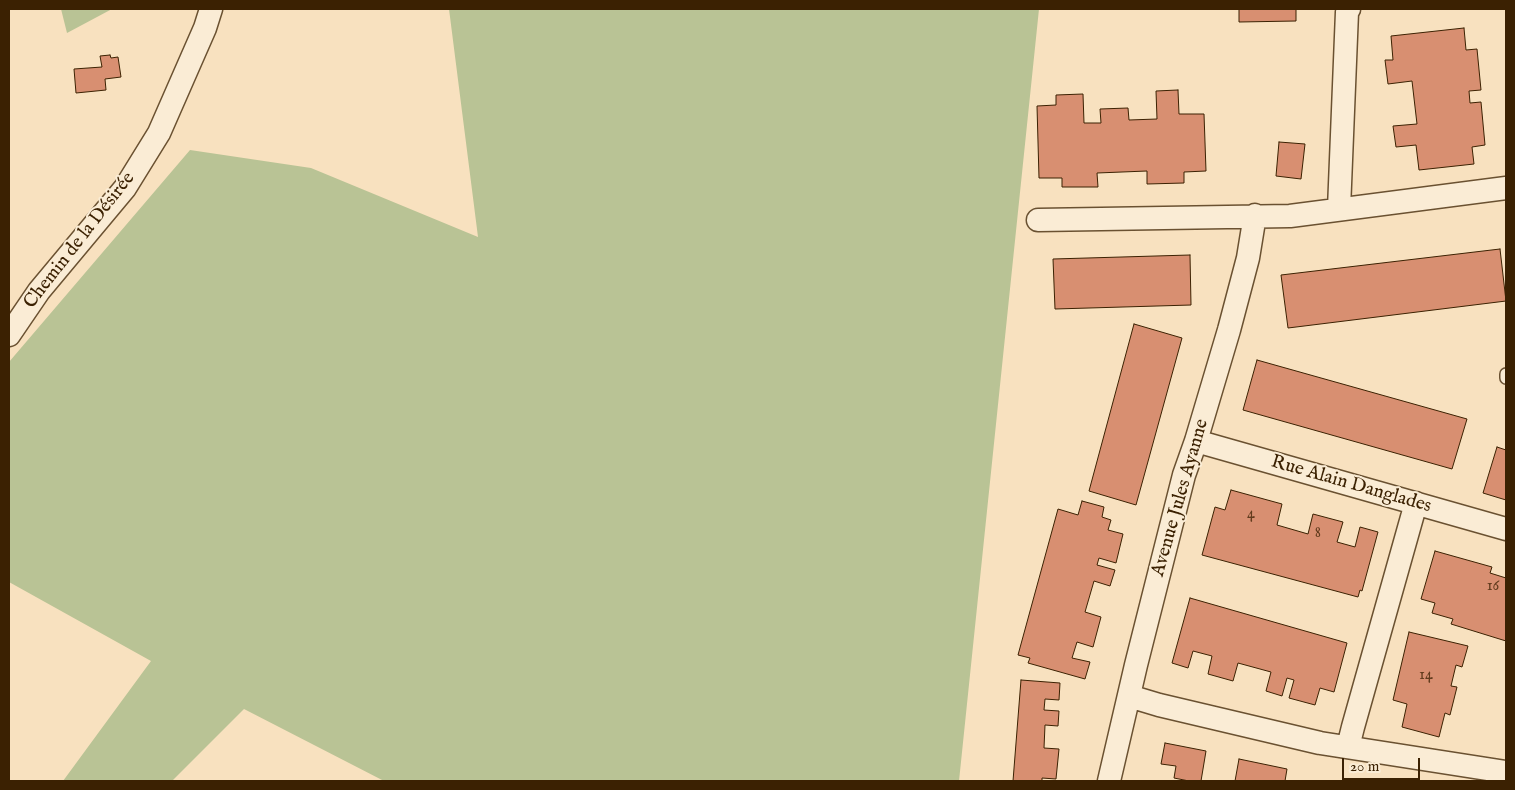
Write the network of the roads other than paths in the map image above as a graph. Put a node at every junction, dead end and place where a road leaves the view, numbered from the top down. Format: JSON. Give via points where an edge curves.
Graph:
{"nodes":[{"id":1,"x":211,"y":9,"type":"edge"},
{"id":2,"x":1349,"y":9,"type":"edge"},
{"id":3,"x":1506,"y":188,"type":"edge"},
{"id":4,"x":1339,"y":209,"type":"junction"},
{"id":5,"x":1254,"y":215,"type":"junction"},
{"id":6,"x":1038,"y":220,"type":"dead end"},
{"id":7,"x":9,"y":335,"type":"edge"},
{"id":8,"x":1506,"y":374,"type":"edge"},
{"id":9,"x":1506,"y":378,"type":"edge"},
{"id":10,"x":1196,"y":441,"type":"junction"},
{"id":11,"x":1416,"y":503,"type":"junction"},
{"id":12,"x":1506,"y":529,"type":"edge"},
{"id":13,"x":1129,"y":696,"type":"junction"},
{"id":14,"x":1348,"y":747,"type":"junction"},
{"id":15,"x":1506,"y":772,"type":"edge"},
{"id":16,"x":1109,"y":781,"type":"edge"}],
"edges":[{"from":1,"to":7,"type":"street","name":"Chemin de la Désirée","via":[[158,133],[125,188],[39,291]]},
{"from":2,"to":4,"type":"street"},
{"from":3,"to":4,"type":"street"},
{"from":4,"to":5,"type":"street","via":[[1290,216]]},
{"from":5,"to":6,"type":"street"},
{"from":5,"to":10,"type":"street","name":"Avenue Jules Ayanne","via":[[1248,258]]},
{"from":8,"to":9,"type":"lane"},
{"from":10,"to":11,"type":"street","name":"Rue Alain Danglades"},
{"from":10,"to":13,"type":"street","name":"Avenue Jules Ayanne","via":[[1184,475]]},
{"from":11,"to":12,"type":"street","name":"Rue Alain Danglades"},
{"from":11,"to":14,"type":"street"},
{"from":13,"to":14,"type":"street","via":[[1159,706]]},
{"from":13,"to":16,"type":"street","name":"Avenue Jules Ayanne"},
{"from":14,"to":15,"type":"street"}]}
